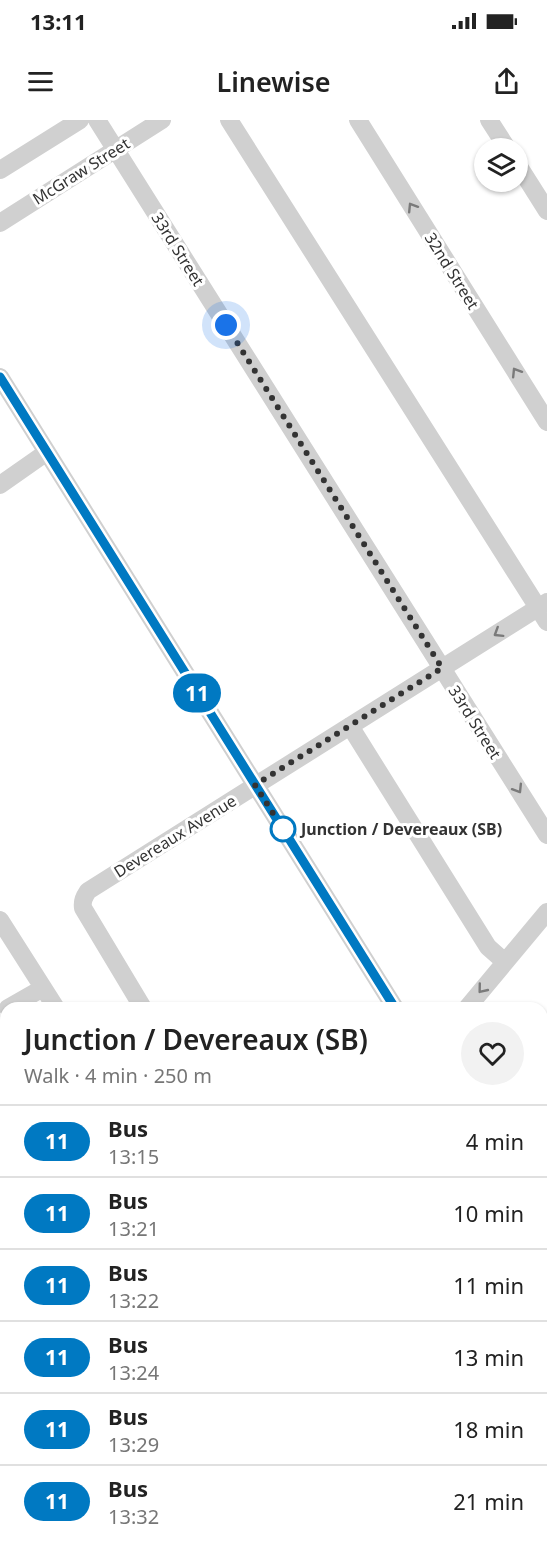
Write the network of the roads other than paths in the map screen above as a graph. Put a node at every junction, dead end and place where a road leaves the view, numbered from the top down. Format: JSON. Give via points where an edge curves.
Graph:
{"nodes":[{"id":1,"x":80,"y":120,"type":"edge"},
{"id":2,"x":97,"y":120,"type":"edge"},
{"id":3,"x":162,"y":120,"type":"edge"},
{"id":4,"x":230,"y":120,"type":"edge"},
{"id":5,"x":358,"y":120,"type":"edge"},
{"id":6,"x":489,"y":120,"type":"edge"},
{"id":7,"x":55,"y":127,"type":"edge"},
{"id":8,"x":501,"y":138,"type":"edge"},
{"id":9,"x":116,"y":150,"type":"junction"},
{"id":10,"x":0,"y":170,"type":"edge"},
{"id":11,"x":528,"y":181,"type":"edge"},
{"id":12,"x":547,"y":211,"type":"edge"},
{"id":13,"x":0,"y":223,"type":"edge"},
{"id":14,"x":0,"y":377,"type":"edge"},
{"id":15,"x":547,"y":422,"type":"edge"},
{"id":16,"x":47,"y":452,"type":"junction"},
{"id":17,"x":0,"y":485,"type":"edge"},
{"id":18,"x":544,"y":610,"type":"edge"},
{"id":19,"x":442,"y":668,"type":"junction"},
{"id":20,"x":350,"y":726,"type":"junction"},
{"id":21,"x":255,"y":785,"type":"junction"},
{"id":22,"x":547,"y":836,"type":"edge"},
{"id":23,"x":547,"y":912,"type":"edge"},
{"id":24,"x":0,"y":920,"type":"edge"},
{"id":25,"x":505,"y":962,"type":"junction"},
{"id":26,"x":43,"y":988,"type":"junction"},
{"id":27,"x":19,"y":1002,"type":"edge"},
{"id":28,"x":52,"y":1002,"type":"edge"},
{"id":29,"x":139,"y":1002,"type":"edge"},
{"id":30,"x":391,"y":1002,"type":"edge"},
{"id":31,"x":472,"y":1002,"type":"edge"}],
"edges":[{"from":1,"to":7,"type":"street"},
{"from":2,"to":9,"type":"street","name":"33rd Street"},
{"from":3,"to":9,"type":"street","name":"McGraw Street"},
{"from":4,"to":18,"type":"street"},
{"from":15,"to":5,"type":"street","name":"32nd Street","one_way":true},
{"from":6,"to":8,"type":"street"},
{"from":7,"to":10,"type":"street"},
{"from":9,"to":13,"type":"street","name":"McGraw Street"},
{"from":9,"to":19,"type":"street","name":"33rd Street"},
{"from":11,"to":12,"type":"street"},
{"from":14,"to":16,"type":"street"},
{"from":16,"to":17,"type":"street"},
{"from":16,"to":21,"type":"street"},
{"from":18,"to":19,"type":"street","name":"Devereaux Avenue","one_way":true},
{"from":19,"to":20,"type":"street","name":"Devereaux Avenue"},
{"from":19,"to":22,"type":"street","name":"33rd Street","one_way":true},
{"from":20,"to":21,"type":"street","name":"Devereaux Avenue"},
{"from":20,"to":25,"type":"street","via":[[488,947]]},
{"from":21,"to":29,"type":"street","name":"Devereaux Avenue","via":[[84,896],[86,914]]},
{"from":21,"to":30,"type":"street"},
{"from":23,"to":25,"type":"street"},
{"from":24,"to":26,"type":"street"},
{"from":25,"to":31,"type":"street","one_way":true},
{"from":26,"to":27,"type":"street"},
{"from":26,"to":28,"type":"street"}]}
